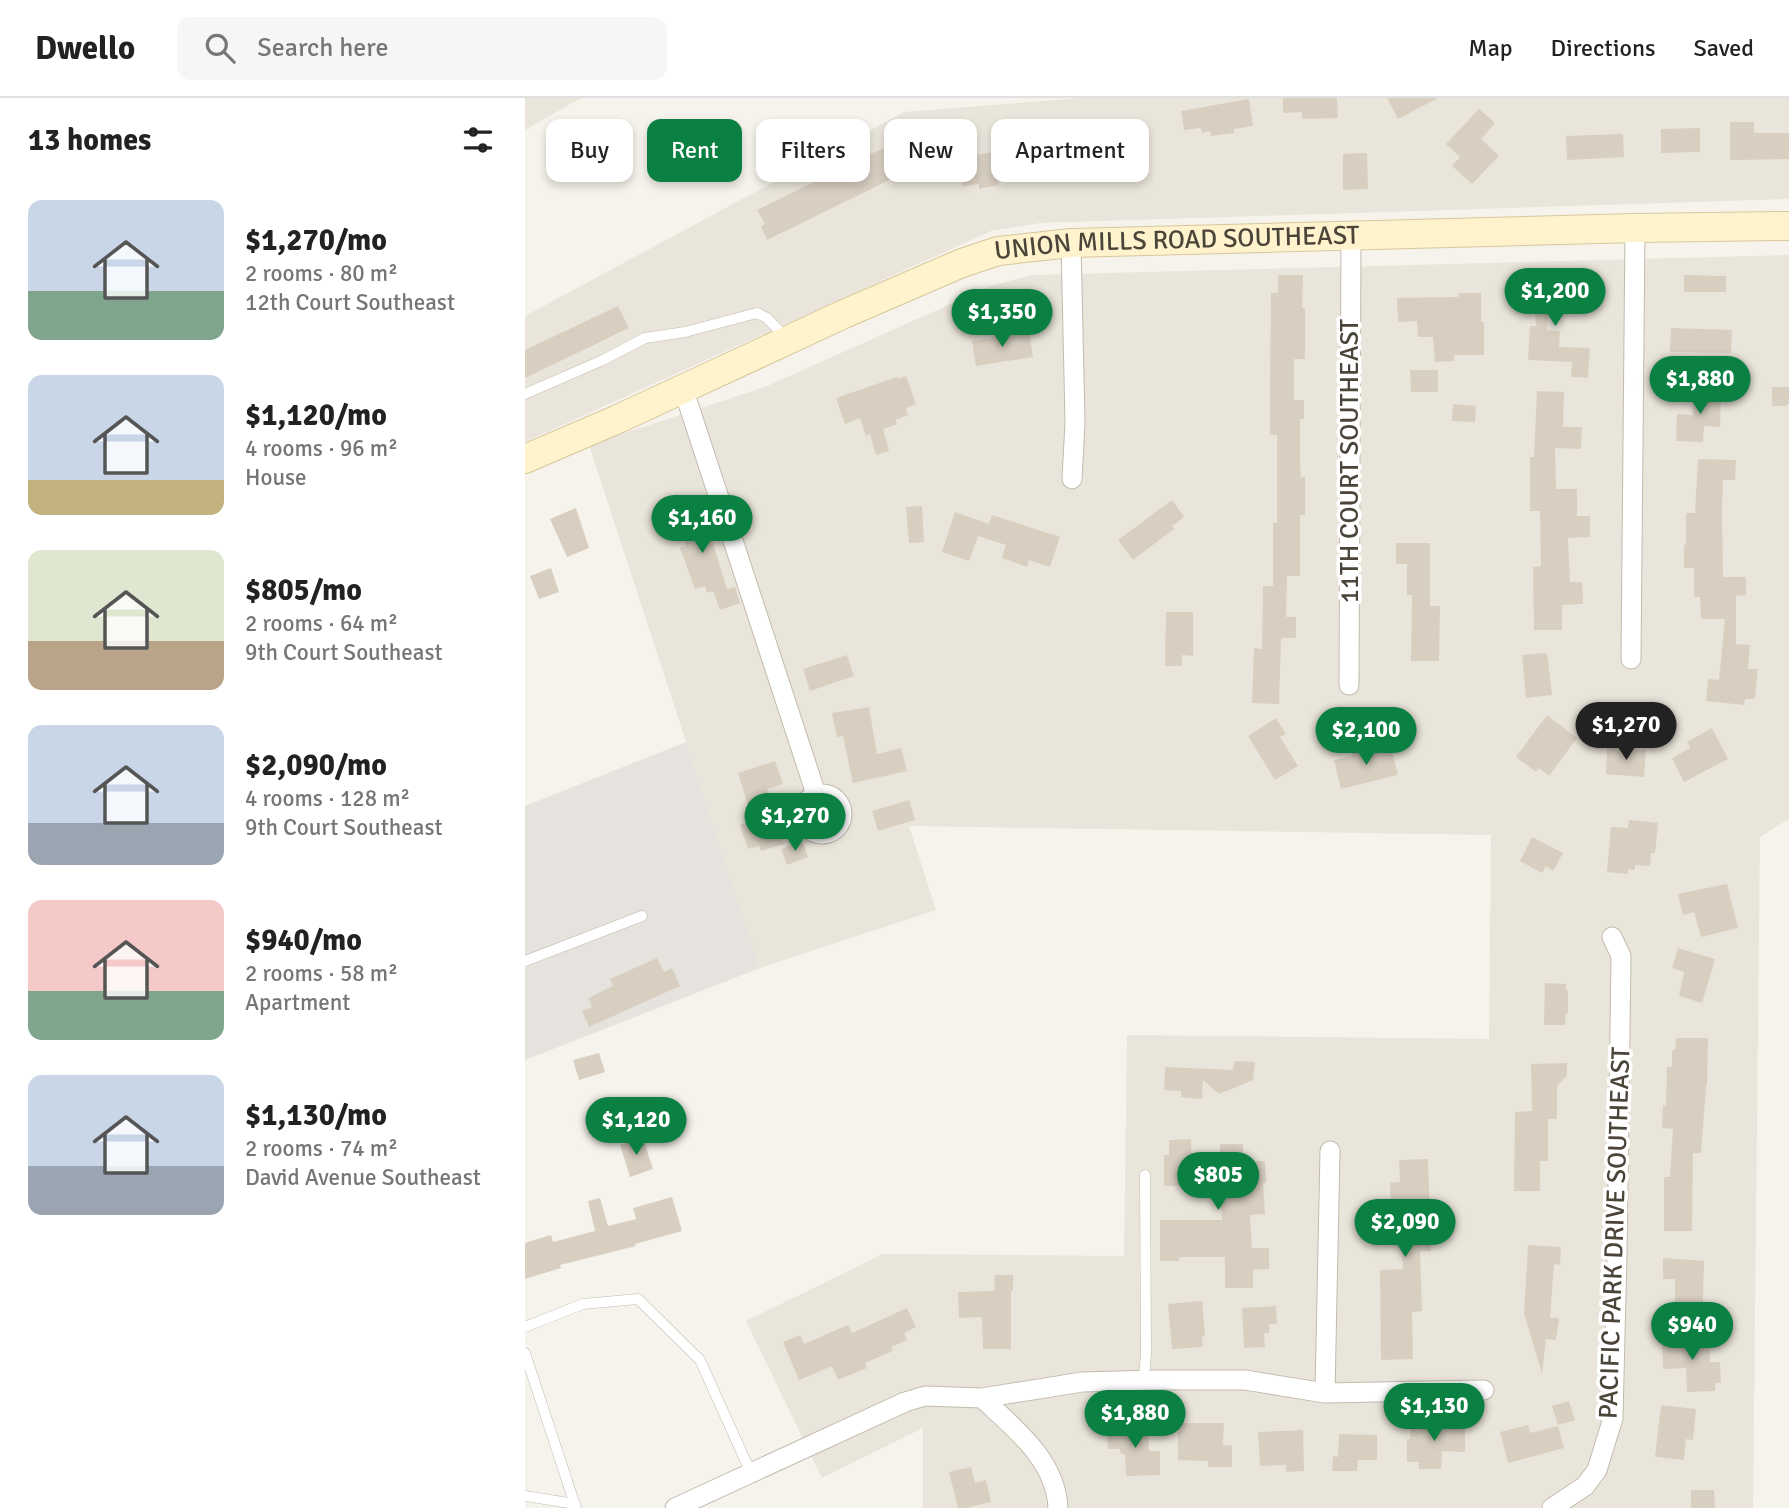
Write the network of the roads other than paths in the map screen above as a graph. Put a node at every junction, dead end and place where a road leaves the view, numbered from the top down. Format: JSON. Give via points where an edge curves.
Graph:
{"nodes":[{"id":1,"x":1789,"y":226,"type":"edge"},
{"id":2,"x":1635,"y":228,"type":"junction"},
{"id":3,"x":1350,"y":237,"type":"junction"},
{"id":4,"x":1071,"y":243,"type":"junction"},
{"id":5,"x":788,"y":340,"type":"junction"},
{"id":6,"x":683,"y":387,"type":"junction"},
{"id":7,"x":525,"y":394,"type":"edge"},
{"id":8,"x":525,"y":459,"type":"edge"},
{"id":9,"x":1072,"y":479,"type":"dead end"},
{"id":10,"x":1632,"y":659,"type":"dead end"},
{"id":11,"x":1349,"y":685,"type":"dead end"},
{"id":12,"x":816,"y":794,"type":"dead end"},
{"id":13,"x":642,"y":916,"type":"dead end"},
{"id":14,"x":1612,"y":937,"type":"dead end"},
{"id":15,"x":525,"y":961,"type":"edge"},
{"id":16,"x":1330,"y":1151,"type":"dead end"},
{"id":17,"x":1145,"y":1175,"type":"dead end"},
{"id":18,"x":525,"y":1327,"type":"edge"},
{"id":19,"x":525,"y":1353,"type":"edge"},
{"id":20,"x":1144,"y":1380,"type":"junction"},
{"id":21,"x":1484,"y":1390,"type":"dead end"},
{"id":22,"x":1325,"y":1393,"type":"junction"},
{"id":23,"x":982,"y":1398,"type":"junction"},
{"id":24,"x":751,"y":1473,"type":"junction"},
{"id":25,"x":525,"y":1496,"type":"edge"},
{"id":26,"x":576,"y":1506,"type":"edge"},
{"id":27,"x":675,"y":1508,"type":"edge"},
{"id":28,"x":1058,"y":1508,"type":"edge"},
{"id":29,"x":1552,"y":1508,"type":"edge"}],
"edges":[{"from":1,"to":2,"type":"street","name":"UNION MILLS ROAD SOUTHEAST"},
{"from":2,"to":3,"type":"street","name":"UNION MILLS ROAD SOUTHEAST"},
{"from":2,"to":10,"type":"street"},
{"from":3,"to":4,"type":"street","name":"UNION MILLS ROAD SOUTHEAST"},
{"from":3,"to":11,"type":"street","name":"11TH COURT SOUTHEAST"},
{"from":4,"to":5,"type":"street","name":"UNION MILLS ROAD SOUTHEAST","via":[[998,251],[962,263]]},
{"from":4,"to":9,"type":"street"},
{"from":5,"to":6,"type":"street","name":"UNION MILLS ROAD SOUTHEAST"},
{"from":5,"to":7,"type":"lane","via":[[757,313],[645,338]]},
{"from":6,"to":8,"type":"street","name":"UNION MILLS ROAD SOUTHEAST"},
{"from":6,"to":12,"type":"street"},
{"from":13,"to":15,"type":"lane"},
{"from":14,"to":29,"type":"street","name":"PACIFIC PARK DRIVE SOUTHEAST","via":[[1621,956],[1613,1418],[1597,1470],[1585,1486]]},
{"from":16,"to":22,"type":"street"},
{"from":17,"to":20,"type":"lane"},
{"from":18,"to":24,"type":"lane","via":[[583,1304],[638,1299],[700,1360]]},
{"from":19,"to":26,"type":"lane"},
{"from":20,"to":22,"type":"street","via":[[1245,1380]]},
{"from":20,"to":23,"type":"street","via":[[1082,1382]]},
{"from":21,"to":22,"type":"street"},
{"from":23,"to":24,"type":"street","via":[[925,1396],[905,1402]]},
{"from":23,"to":28,"type":"street","via":[[1031,1445],[1047,1468],[1058,1493]]},
{"from":24,"to":27,"type":"street"},
{"from":25,"to":26,"type":"lane"}]}
